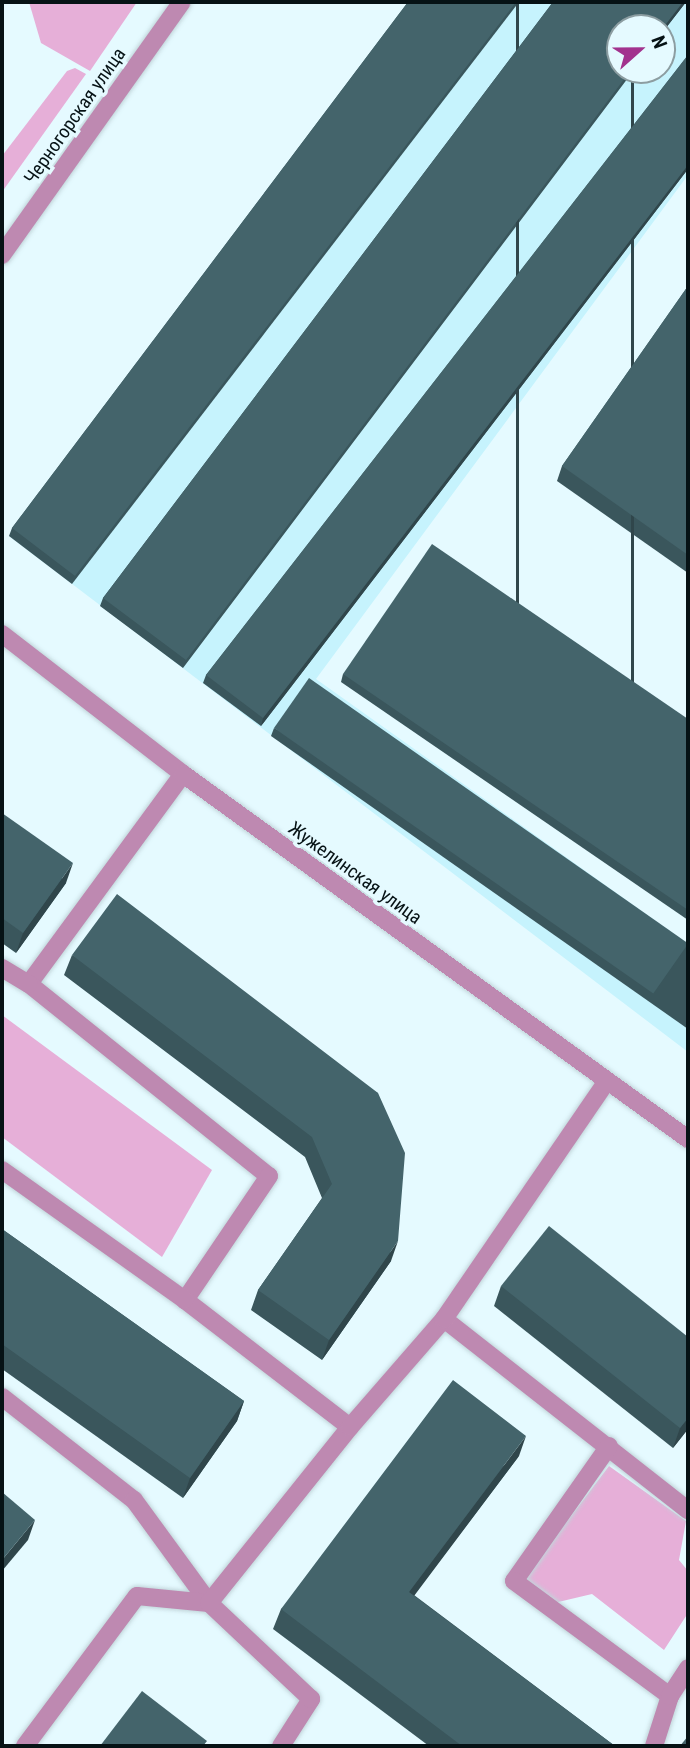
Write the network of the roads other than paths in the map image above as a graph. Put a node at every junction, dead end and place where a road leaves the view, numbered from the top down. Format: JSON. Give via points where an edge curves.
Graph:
{"nodes":[{"id":1,"x":182,"y":2,"type":"edge"},
{"id":2,"x":2,"y":255,"type":"edge"},
{"id":3,"x":2,"y":634,"type":"edge"},
{"id":4,"x":183,"y":774,"type":"junction"},
{"id":5,"x":2,"y":968,"type":"edge"},
{"id":6,"x":29,"y":984,"type":"junction"},
{"id":7,"x":607,"y":1082,"type":"junction"},
{"id":8,"x":688,"y":1139,"type":"edge"},
{"id":9,"x":2,"y":1170,"type":"edge"},
{"id":10,"x":185,"y":1300,"type":"junction"},
{"id":11,"x":444,"y":1319,"type":"junction"},
{"id":12,"x":2,"y":1397,"type":"edge"},
{"id":13,"x":350,"y":1427,"type":"junction"},
{"id":14,"x":609,"y":1446,"type":"junction"},
{"id":15,"x":688,"y":1509,"type":"edge"},
{"id":16,"x":209,"y":1603,"type":"junction"},
{"id":17,"x":688,"y":1668,"type":"edge"},
{"id":18,"x":670,"y":1696,"type":"junction"},
{"id":19,"x":25,"y":1746,"type":"edge"},
{"id":20,"x":281,"y":1746,"type":"edge"},
{"id":21,"x":654,"y":1746,"type":"edge"}],
"edges":[{"from":1,"to":2,"type":"street","name":"Черногорская улица"},
{"from":3,"to":4,"type":"street","name":"Жужелинская улица"},
{"from":4,"to":6,"type":"street"},
{"from":4,"to":7,"type":"street","name":"Жужелинская улица"},
{"from":5,"to":6,"type":"street"},
{"from":6,"to":10,"type":"street","via":[[269,1176]]},
{"from":7,"to":8,"type":"street","name":"Жужелинская улица"},
{"from":7,"to":11,"type":"street"},
{"from":9,"to":10,"type":"street"},
{"from":10,"to":13,"type":"street"},
{"from":11,"to":13,"type":"street"},
{"from":11,"to":14,"type":"street"},
{"from":12,"to":16,"type":"street","via":[[134,1500]]},
{"from":13,"to":16,"type":"street"},
{"from":14,"to":15,"type":"street"},
{"from":14,"to":18,"type":"street","via":[[514,1581]]},
{"from":16,"to":19,"type":"street","via":[[137,1596]]},
{"from":16,"to":20,"type":"street","via":[[311,1699]]},
{"from":17,"to":18,"type":"street"},
{"from":18,"to":21,"type":"street"}]}
